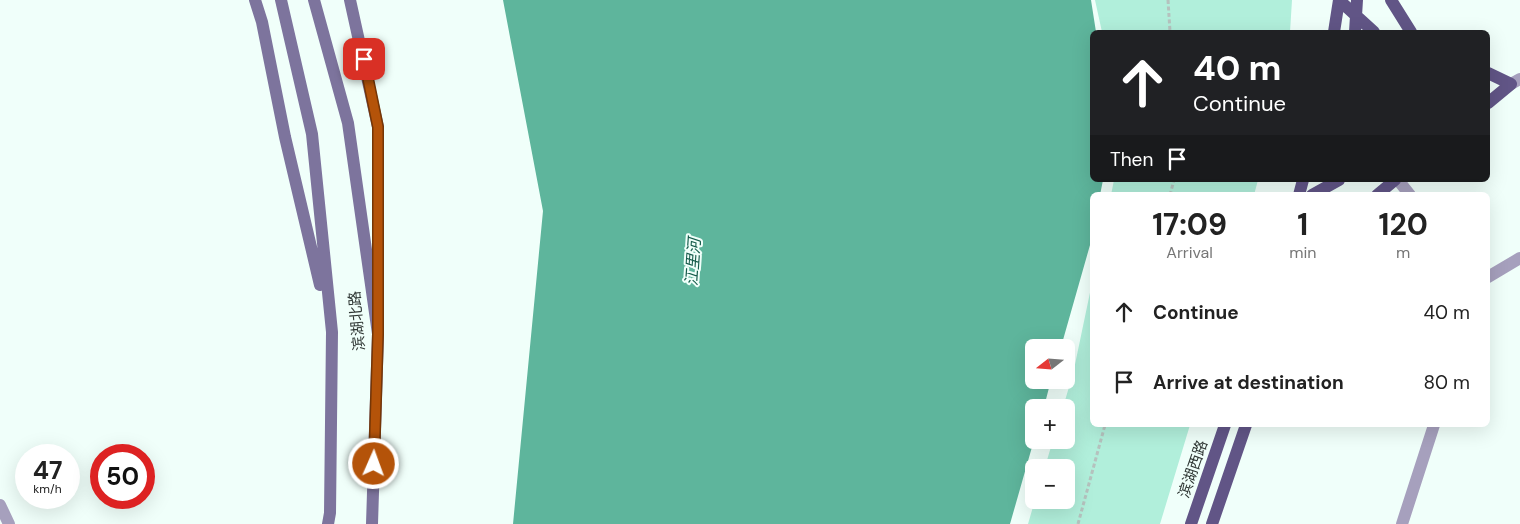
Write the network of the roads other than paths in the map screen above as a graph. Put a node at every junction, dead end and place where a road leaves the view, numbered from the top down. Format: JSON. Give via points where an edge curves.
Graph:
{"nodes":[{"id":1,"x":255,"y":0,"type":"edge"},
{"id":2,"x":281,"y":0,"type":"edge"},
{"id":3,"x":314,"y":0,"type":"edge"},
{"id":4,"x":350,"y":0,"type":"edge"},
{"id":5,"x":1339,"y":0,"type":"edge"},
{"id":6,"x":1357,"y":0,"type":"edge"},
{"id":7,"x":1391,"y":0,"type":"edge"},
{"id":8,"x":1356,"y":16,"type":"junction"},
{"id":9,"x":1334,"y":30,"type":"edge"},
{"id":10,"x":1355,"y":30,"type":"edge"},
{"id":11,"x":1372,"y":30,"type":"edge"},
{"id":12,"x":1411,"y":30,"type":"edge"},
{"id":13,"x":1490,"y":74,"type":"edge"},
{"id":14,"x":1490,"y":79,"type":"edge"},
{"id":15,"x":1515,"y":81,"type":"edge"},
{"id":16,"x":1490,"y":96,"type":"edge"},
{"id":17,"x":1490,"y":101,"type":"edge"},
{"id":18,"x":1335,"y":182,"type":"edge"},
{"id":19,"x":1393,"y":182,"type":"edge"},
{"id":20,"x":1398,"y":182,"type":"edge"},
{"id":21,"x":1317,"y":190,"type":"edge"},
{"id":22,"x":1380,"y":192,"type":"edge"},
{"id":23,"x":1407,"y":192,"type":"edge"},
{"id":24,"x":1520,"y":258,"type":"edge"},
{"id":25,"x":1490,"y":276,"type":"edge"},
{"id":26,"x":332,"y":332,"type":"junction"},
{"id":27,"x":378,"y":334,"type":"junction"},
{"id":28,"x":1224,"y":427,"type":"edge"},
{"id":29,"x":1245,"y":427,"type":"edge"},
{"id":30,"x":1433,"y":427,"type":"edge"},
{"id":31,"x":0,"y":505,"type":"edge"},
{"id":32,"x":9,"y":524,"type":"edge"},
{"id":33,"x":328,"y":524,"type":"edge"},
{"id":34,"x":372,"y":524,"type":"edge"},
{"id":35,"x":1191,"y":524,"type":"edge"},
{"id":36,"x":1212,"y":524,"type":"edge"},
{"id":37,"x":1402,"y":524,"type":"edge"}],
"edges":[{"from":1,"to":26,"type":"main road","via":[[284,137]]},
{"from":2,"to":26,"type":"main road","name":"滨湖北路","via":[[312,134]]},
{"from":3,"to":27,"type":"main road","name":"滨湖北路","via":[[348,123]]},
{"from":4,"to":27,"type":"main road","via":[[378,127]]},
{"from":5,"to":8,"type":"main road"},
{"from":5,"to":9,"type":"main road"},
{"from":6,"to":8,"type":"main road"},
{"from":7,"to":12,"type":"main road"},
{"from":8,"to":10,"type":"main road"},
{"from":8,"to":11,"type":"main road"},
{"from":13,"to":15,"type":"main road"},
{"from":14,"to":15,"type":"main road"},
{"from":15,"to":16,"type":"main road"},
{"from":15,"to":17,"type":"main road"},
{"from":18,"to":21,"type":"main road"},
{"from":19,"to":22,"type":"main road"},
{"from":20,"to":23,"type":"street"},
{"from":24,"to":25,"type":"street"},
{"from":26,"to":33,"type":"main road","name":"滨湖北路"},
{"from":27,"to":34,"type":"main road","name":"滨湖北路"},
{"from":28,"to":35,"type":"main road","name":"滨湖西路"},
{"from":29,"to":36,"type":"main road"},
{"from":30,"to":37,"type":"street"},
{"from":31,"to":32,"type":"street"}]}
